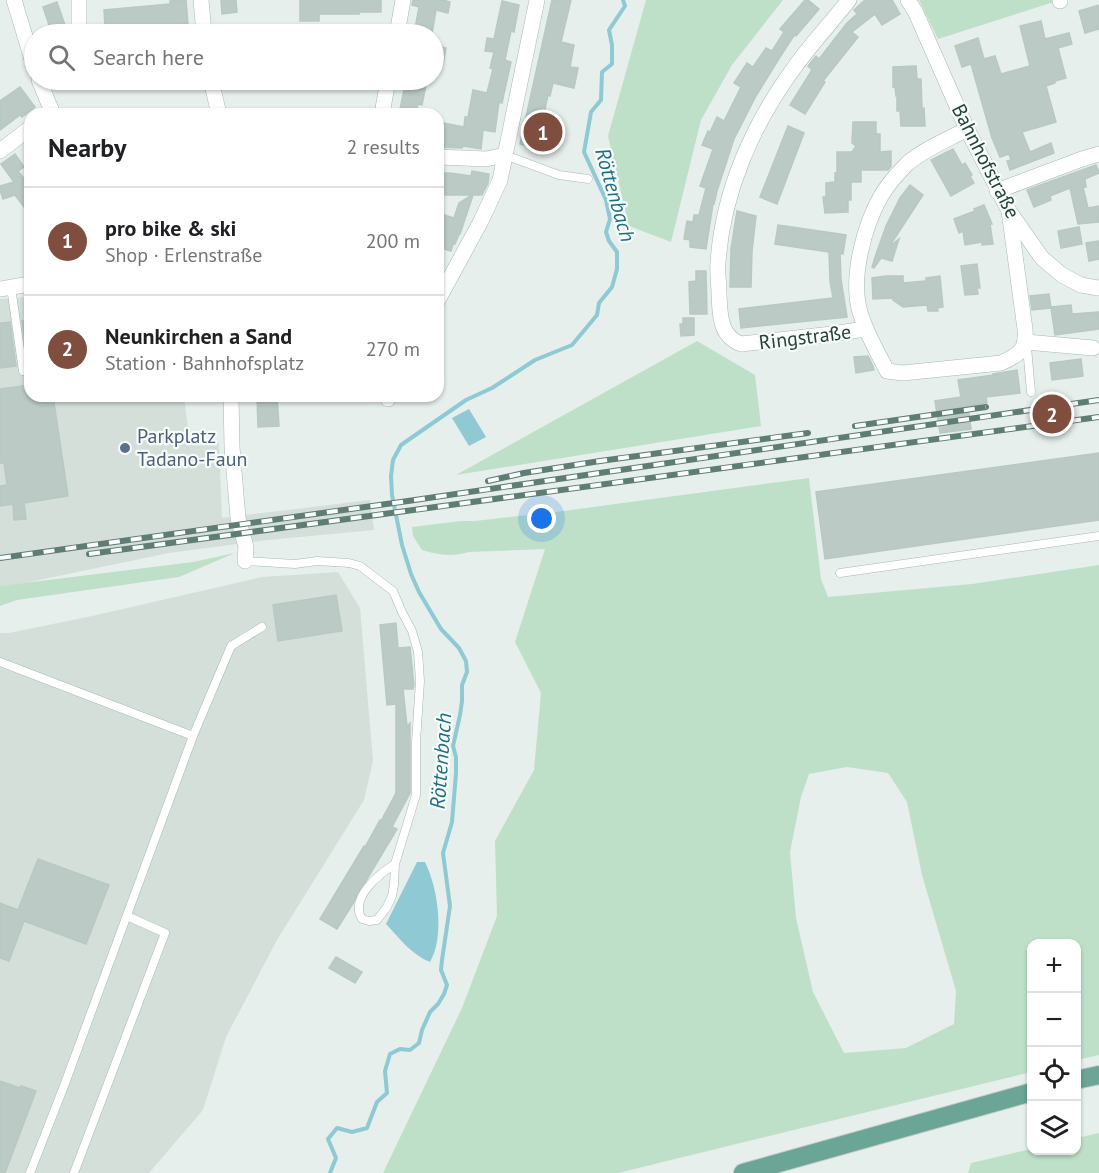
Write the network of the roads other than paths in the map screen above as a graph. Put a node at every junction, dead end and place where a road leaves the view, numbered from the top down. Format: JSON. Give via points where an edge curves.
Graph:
{"nodes":[{"id":1,"x":14,"y":0,"type":"edge"},
{"id":2,"x":79,"y":0,"type":"edge"},
{"id":3,"x":201,"y":0,"type":"edge"},
{"id":4,"x":403,"y":0,"type":"edge"},
{"id":5,"x":537,"y":0,"type":"edge"},
{"id":6,"x":849,"y":0,"type":"edge"},
{"id":7,"x":908,"y":0,"type":"edge"},
{"id":8,"x":79,"y":24,"type":"edge"},
{"id":9,"x":203,"y":24,"type":"edge"},
{"id":10,"x":399,"y":24,"type":"edge"},
{"id":11,"x":24,"y":33,"type":"edge"},
{"id":12,"x":43,"y":90,"type":"edge"},
{"id":13,"x":213,"y":90,"type":"edge"},
{"id":14,"x":386,"y":90,"type":"edge"},
{"id":15,"x":49,"y":108,"type":"edge"},
{"id":16,"x":218,"y":108,"type":"edge"},
{"id":17,"x":383,"y":108,"type":"edge"},
{"id":18,"x":967,"y":129,"type":"junction"},
{"id":19,"x":24,"y":133,"type":"edge"},
{"id":20,"x":0,"y":151,"type":"edge"},
{"id":21,"x":1099,"y":154,"type":"edge"},
{"id":22,"x":505,"y":155,"type":"junction"},
{"id":23,"x":444,"y":157,"type":"edge"},
{"id":24,"x":588,"y":179,"type":"dead end"},
{"id":25,"x":998,"y":191,"type":"junction"},
{"id":26,"x":1009,"y":212,"type":"junction"},
{"id":27,"x":24,"y":285,"type":"edge"},
{"id":28,"x":6,"y":288,"type":"edge"},
{"id":29,"x":1099,"y":288,"type":"edge"},
{"id":30,"x":444,"y":289,"type":"edge"},
{"id":31,"x":865,"y":329,"type":"junction"},
{"id":32,"x":1026,"y":342,"type":"junction"},
{"id":33,"x":1096,"y":349,"type":"edge"},
{"id":34,"x":23,"y":371,"type":"dead end"},
{"id":35,"x":1031,"y":392,"type":"dead end"},
{"id":36,"x":231,"y":402,"type":"edge"},
{"id":37,"x":1099,"y":536,"type":"edge"},
{"id":38,"x":246,"y":561,"type":"joint"},
{"id":39,"x":840,"y":573,"type":"dead end"},
{"id":40,"x":262,"y":627,"type":"dead end"},
{"id":41,"x":0,"y":662,"type":"edge"},
{"id":42,"x":193,"y":736,"type":"junction"},
{"id":43,"x":395,"y":864,"type":"junction"},
{"id":44,"x":127,"y":916,"type":"junction"},
{"id":45,"x":1099,"y":1075,"type":"edge"},
{"id":46,"x":1081,"y":1079,"type":"edge"},
{"id":47,"x":1027,"y":1093,"type":"edge"},
{"id":48,"x":30,"y":1173,"type":"edge"},
{"id":49,"x":74,"y":1173,"type":"edge"},
{"id":50,"x":743,"y":1173,"type":"edge"}],
"edges":[{"from":1,"to":11,"type":"street"},
{"from":2,"to":8,"type":"street"},
{"from":3,"to":9,"type":"street"},
{"from":4,"to":10,"type":"street"},
{"from":5,"to":22,"type":"street"},
{"from":6,"to":31,"type":"street","name":"Ringstraße","via":[[771,100],[746,151],[720,238],[719,307],[727,334],[741,344]]},
{"from":7,"to":18,"type":"street","name":"Bahnhofstraße"},
{"from":12,"to":15,"type":"street"},
{"from":13,"to":16,"type":"street"},
{"from":14,"to":17,"type":"street"},
{"from":18,"to":25,"type":"street","name":"Bahnhofstraße"},
{"from":18,"to":31,"type":"street","name":"Ringstraße","via":[[909,163],[881,197],[860,252],[856,287]]},
{"from":19,"to":20,"type":"street"},
{"from":21,"to":25,"type":"street"},
{"from":22,"to":23,"type":"street","via":[[486,159]]},
{"from":22,"to":24,"type":"lane","via":[[560,175]]},
{"from":22,"to":30,"type":"street","via":[[500,180]]},
{"from":25,"to":26,"type":"street","name":"Bahnhofstraße"},
{"from":26,"to":29,"type":"street","name":"Bahnhofstraße","via":[[1042,258],[1081,285]]},
{"from":26,"to":32,"type":"street"},
{"from":27,"to":28,"type":"street"},
{"from":28,"to":34,"type":"lane"},
{"from":31,"to":32,"type":"street","via":[[887,370],[903,374],[1001,363],[1012,358]]},
{"from":32,"to":33,"type":"street"},
{"from":32,"to":35,"type":"lane"},
{"from":36,"to":38,"type":"street","via":[[238,518]]},
{"from":37,"to":39,"type":"lane"},
{"from":38,"to":43,"type":"lane","via":[[349,563],[360,566],[393,591],[412,631],[420,681],[416,795]]},
{"from":40,"to":42,"type":"lane","via":[[231,646]]},
{"from":41,"to":42,"type":"lane"},
{"from":42,"to":44,"type":"lane"},
{"from":43,"to":43,"type":"lane","via":[[383,871],[361,898],[358,913],[362,919],[377,920],[387,907]]},
{"from":44,"to":48,"type":"lane"},
{"from":44,"to":49,"type":"lane","via":[[165,933]]},
{"from":45,"to":46,"type":"main road"},
{"from":47,"to":50,"type":"main road"}]}
